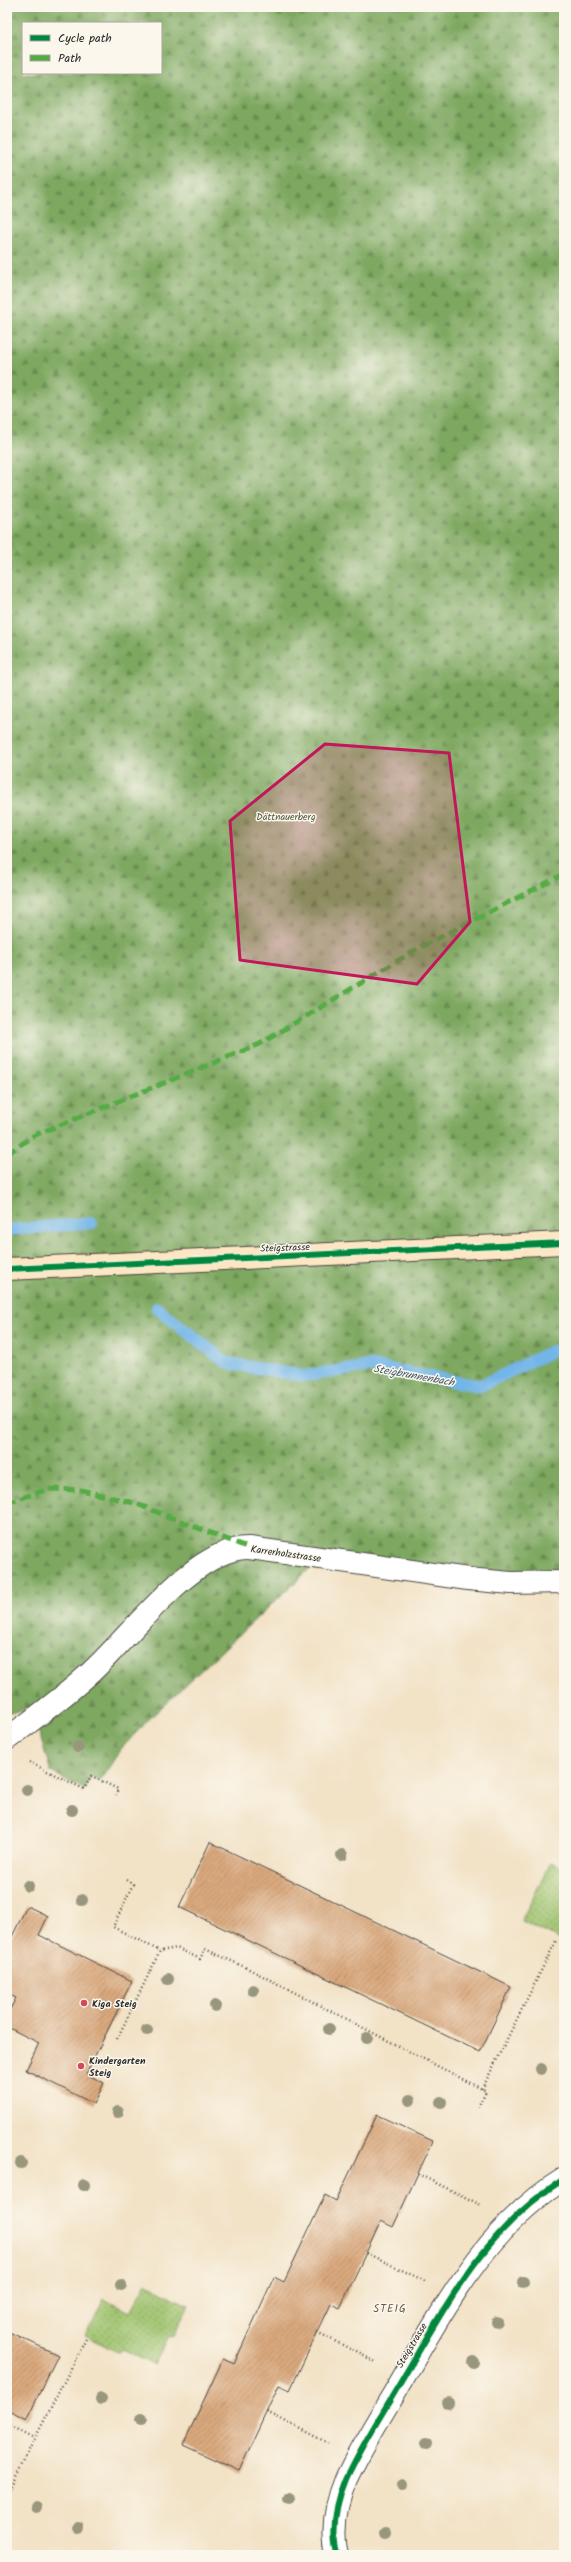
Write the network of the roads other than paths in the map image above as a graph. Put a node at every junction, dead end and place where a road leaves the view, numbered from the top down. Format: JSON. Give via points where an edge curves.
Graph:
{"nodes":[{"id":1,"x":564,"y":1243,"type":"edge"},
{"id":2,"x":7,"y":1269,"type":"edge"},
{"id":3,"x":564,"y":1582,"type":"edge"},
{"id":4,"x":7,"y":1739,"type":"edge"},
{"id":5,"x":564,"y":2180,"type":"edge"},
{"id":6,"x":337,"y":2555,"type":"edge"}],
"edges":[{"from":1,"to":2,"type":"main road","name":"Steigstrasse"},
{"from":3,"to":4,"type":"street","name":"Karrerholzstrasse","via":[[489,1581],[249,1548],[231,1549],[216,1555],[195,1569],[93,1670]]},
{"from":5,"to":6,"type":"street","name":"Steigstrasse","via":[[531,2202],[490,2242],[432,2329],[355,2460],[343,2486],[334,2524]]}]}
